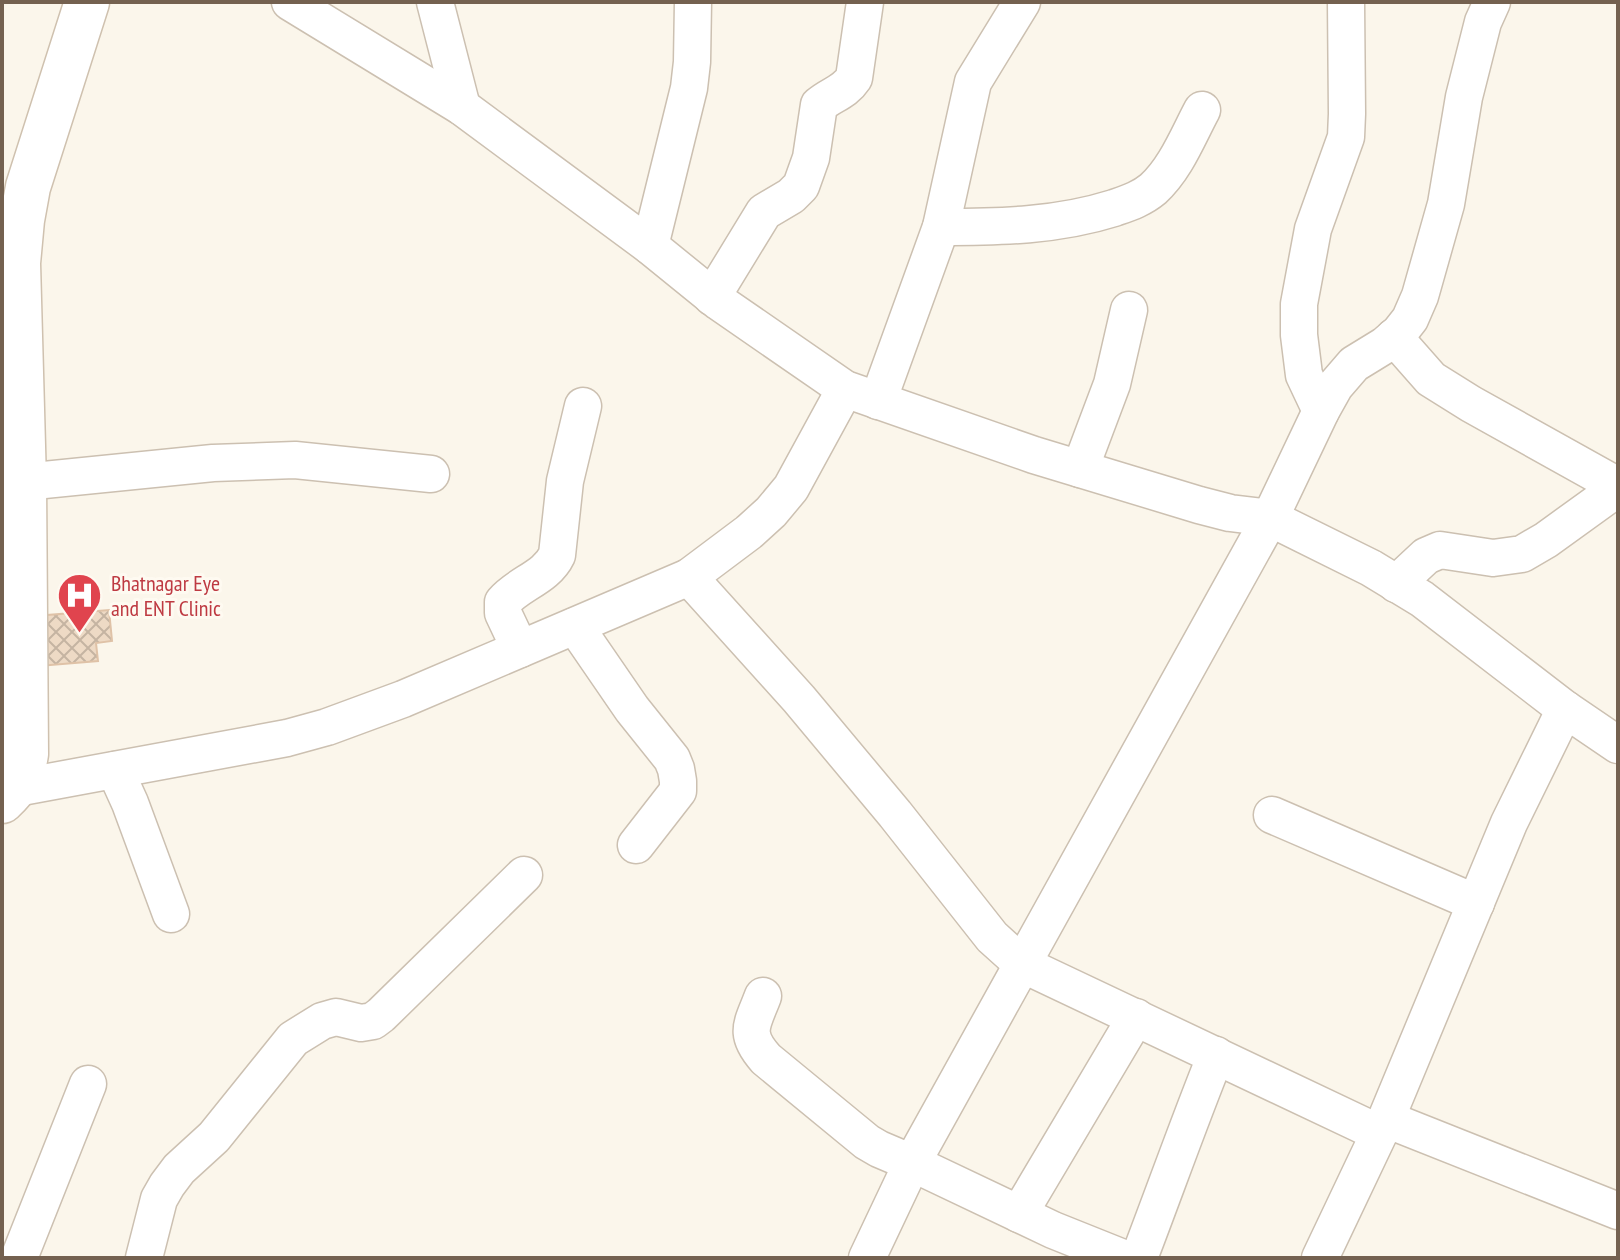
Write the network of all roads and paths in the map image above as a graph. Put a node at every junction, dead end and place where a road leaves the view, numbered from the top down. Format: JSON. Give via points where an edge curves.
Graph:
{"nodes":[{"id":1,"x":87,"y":2,"type":"edge"},
{"id":2,"x":290,"y":2,"type":"edge"},
{"id":3,"x":435,"y":2,"type":"edge"},
{"id":4,"x":693,"y":2,"type":"edge"},
{"id":5,"x":865,"y":2,"type":"edge"},
{"id":6,"x":1022,"y":2,"type":"edge"},
{"id":7,"x":1346,"y":2,"type":"edge"},
{"id":8,"x":1479,"y":9,"type":"edge"},
{"id":9,"x":462,"y":107,"type":"junction"},
{"id":10,"x":1202,"y":110,"type":"dead end"},
{"id":11,"x":941,"y":227,"type":"junction"},
{"id":12,"x":650,"y":246,"type":"junction"},
{"id":13,"x":712,"y":297,"type":"junction"},
{"id":14,"x":1129,"y":310,"type":"dead end"},
{"id":15,"x":1394,"y":337,"type":"junction"},
{"id":16,"x":845,"y":389,"type":"junction"},
{"id":17,"x":878,"y":401,"type":"junction"},
{"id":18,"x":583,"y":406,"type":"dead end"},
{"id":19,"x":1321,"y":411,"type":"junction"},
{"id":20,"x":1080,"y":469,"type":"junction"},
{"id":21,"x":431,"y":474,"type":"dead end"},
{"id":22,"x":24,"y":482,"type":"junction"},
{"id":23,"x":1618,"y":487,"type":"edge"},
{"id":24,"x":1270,"y":518,"type":"junction"},
{"id":25,"x":689,"y":577,"type":"junction"},
{"id":26,"x":1396,"y":584,"type":"junction"},
{"id":27,"x":575,"y":626,"type":"junction"},
{"id":28,"x":520,"y":649,"type":"junction"},
{"id":29,"x":1565,"y":709,"type":"junction"},
{"id":30,"x":1618,"y":745,"type":"edge"},
{"id":31,"x":115,"y":770,"type":"junction"},
{"id":32,"x":9,"y":794,"type":"edge"},
{"id":33,"x":1272,"y":815,"type":"dead end"},
{"id":34,"x":636,"y":845,"type":"dead end"},
{"id":35,"x":524,"y":875,"type":"dead end"},
{"id":36,"x":1476,"y":903,"type":"junction"},
{"id":37,"x":171,"y":914,"type":"dead end"},
{"id":38,"x":1022,"y":964,"type":"junction"},
{"id":39,"x":763,"y":996,"type":"dead end"},
{"id":40,"x":1136,"y":1017,"type":"junction"},
{"id":41,"x":1216,"y":1055,"type":"junction"},
{"id":42,"x":88,"y":1084,"type":"dead end"},
{"id":43,"x":1382,"y":1126,"type":"junction"},
{"id":44,"x":912,"y":1163,"type":"junction"},
{"id":45,"x":1618,"y":1211,"type":"edge"},
{"id":46,"x":1019,"y":1214,"type":"junction"},
{"id":47,"x":19,"y":1258,"type":"edge"},
{"id":48,"x":144,"y":1258,"type":"edge"},
{"id":49,"x":867,"y":1258,"type":"edge"},
{"id":50,"x":1123,"y":1258,"type":"edge"},
{"id":51,"x":1139,"y":1258,"type":"edge"},
{"id":52,"x":1320,"y":1258,"type":"edge"}],
"edges":[{"from":1,"to":22,"type":"street","via":[[22,220],[18,263]]},
{"from":2,"to":9,"type":"street"},
{"from":3,"to":9,"type":"street"},
{"from":4,"to":12,"type":"street","via":[[689,88]]},
{"from":5,"to":13,"type":"street","via":[[854,78],[848,88],[819,105],[801,186],[764,212]]},
{"from":6,"to":11,"type":"street","via":[[973,82]]},
{"from":7,"to":19,"type":"street","via":[[1346,137],[1313,229],[1299,304],[1304,375]]},
{"from":8,"to":15,"type":"street","via":[[1446,204],[1420,296]]},
{"from":9,"to":12,"type":"street"},
{"from":10,"to":11,"type":"street","via":[[1172,167],[1136,200],[1052,222]]},
{"from":11,"to":17,"type":"street"},
{"from":12,"to":13,"type":"street"},
{"from":13,"to":16,"type":"street"},
{"from":14,"to":20,"type":"street","via":[[1112,384]]},
{"from":15,"to":19,"type":"street","via":[[1354,364]]},
{"from":15,"to":23,"type":"street","via":[[1431,379]]},
{"from":16,"to":17,"type":"street"},
{"from":16,"to":25,"type":"street","via":[[791,488],[749,532]]},
{"from":17,"to":20,"type":"street"},
{"from":18,"to":28,"type":"street","via":[[565,481],[557,555],[543,573],[503,602]]},
{"from":19,"to":24,"type":"street"},
{"from":20,"to":24,"type":"street","via":[[1230,513]]},
{"from":21,"to":22,"type":"street","via":[[295,460]]},
{"from":22,"to":32,"type":"street","via":[[26,754],[23,772]]},
{"from":23,"to":26,"type":"street","via":[[1522,554],[1493,558],[1440,550]]},
{"from":24,"to":26,"type":"street"},
{"from":24,"to":38,"type":"street"},
{"from":25,"to":27,"type":"street"},
{"from":25,"to":38,"type":"street","via":[[799,699],[992,937]]},
{"from":26,"to":29,"type":"street"},
{"from":27,"to":28,"type":"street"},
{"from":27,"to":34,"type":"street","via":[[676,769],[678,791]]},
{"from":28,"to":31,"type":"street","via":[[327,727]]},
{"from":29,"to":30,"type":"street"},
{"from":29,"to":36,"type":"street"},
{"from":31,"to":32,"type":"street"},
{"from":31,"to":37,"type":"street"},
{"from":33,"to":36,"type":"street"},
{"from":35,"to":48,"type":"street","via":[[373,1021],[336,1017],[293,1039],[214,1137],[167,1185]]},
{"from":36,"to":43,"type":"street"},
{"from":38,"to":40,"type":"street"},
{"from":38,"to":44,"type":"street"},
{"from":39,"to":44,"type":"street","via":[[751,1038],[766,1059],[867,1142]]},
{"from":40,"to":41,"type":"street"},
{"from":40,"to":46,"type":"street"},
{"from":41,"to":43,"type":"street"},
{"from":41,"to":51,"type":"street"},
{"from":42,"to":47,"type":"street"},
{"from":43,"to":45,"type":"street"},
{"from":43,"to":52,"type":"street"},
{"from":44,"to":46,"type":"street"},
{"from":44,"to":49,"type":"street"},
{"from":46,"to":50,"type":"street"}]}
